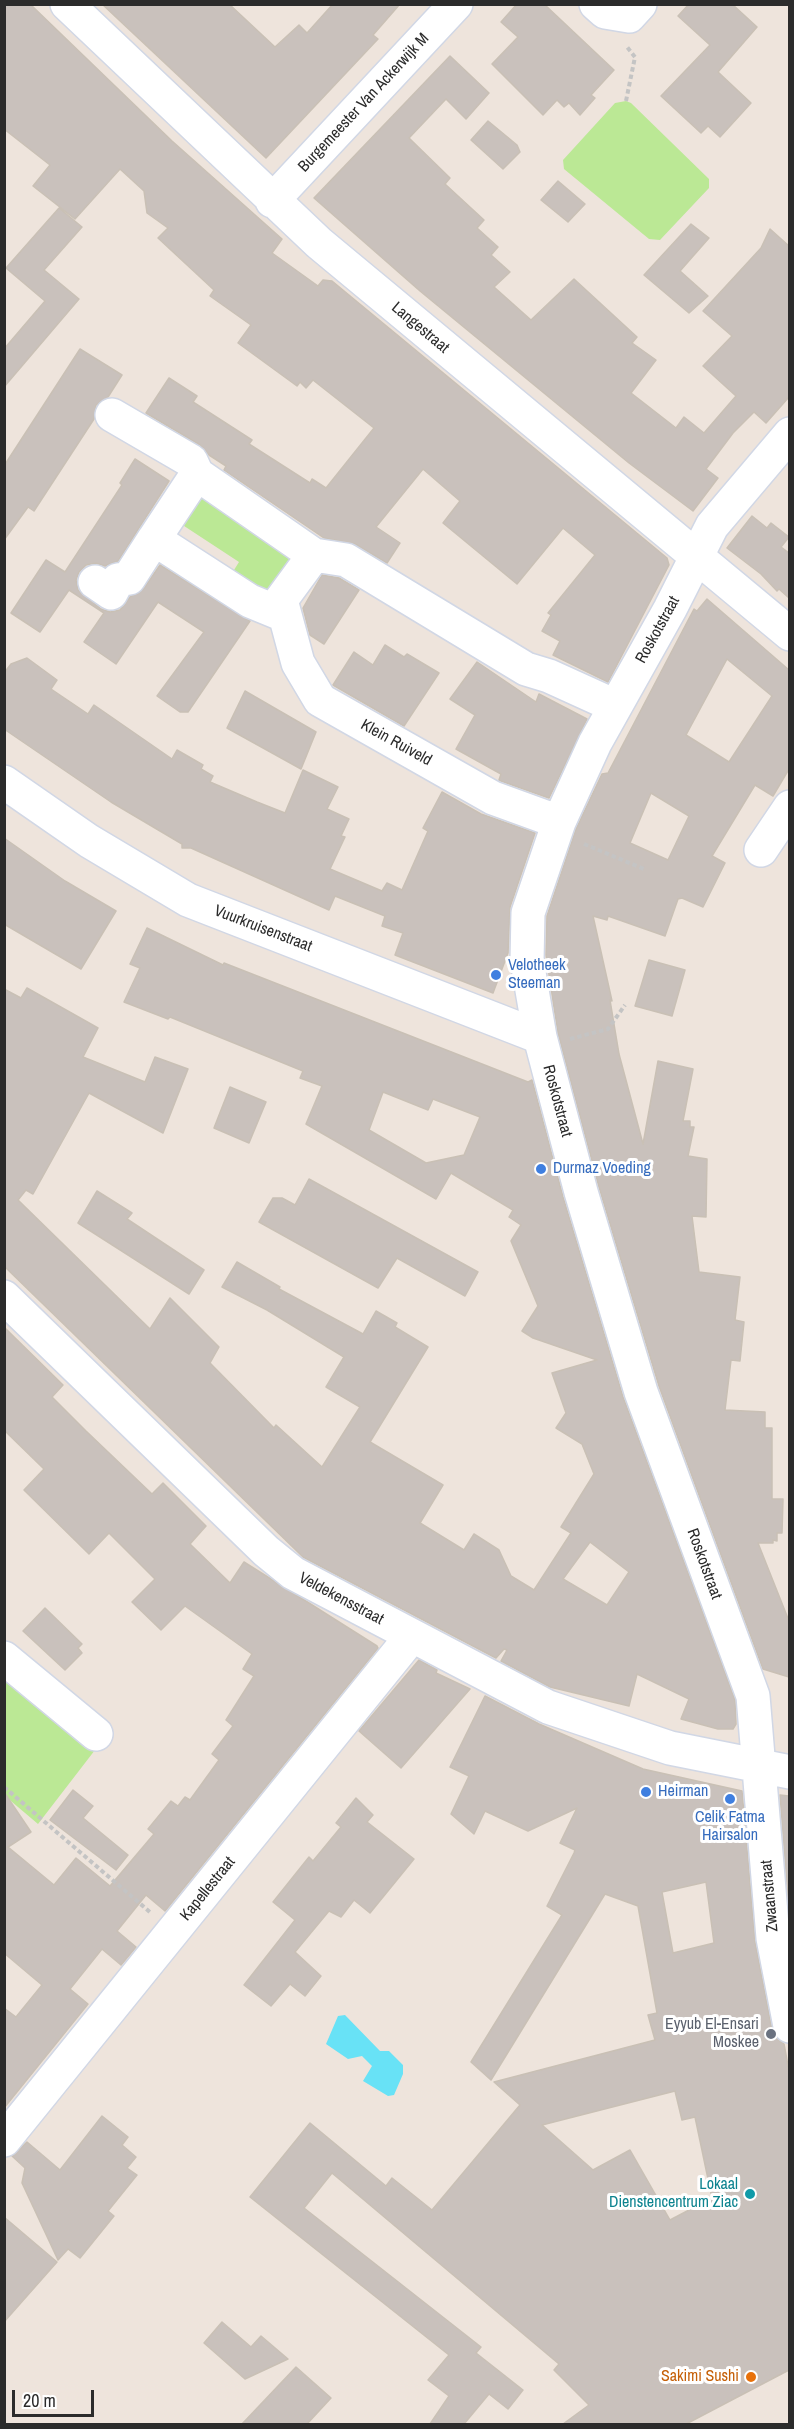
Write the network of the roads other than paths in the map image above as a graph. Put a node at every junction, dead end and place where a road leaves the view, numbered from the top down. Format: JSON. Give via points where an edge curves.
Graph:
{"nodes":[{"id":1,"x":67,"y":4,"type":"edge"},
{"id":2,"x":456,"y":4,"type":"edge"},
{"id":3,"x":596,"y":4,"type":"edge"},
{"id":4,"x":634,"y":10,"type":"edge"},
{"id":5,"x":272,"y":201,"type":"junction"},
{"id":6,"x":112,"y":415,"type":"dead end"},
{"id":7,"x":789,"y":434,"type":"edge"},
{"id":8,"x":197,"y":474,"type":"junction"},
{"id":9,"x":154,"y":538,"type":"junction"},
{"id":10,"x":314,"y":555,"type":"junction"},
{"id":11,"x":696,"y":555,"type":"junction"},
{"id":12,"x":95,"y":582,"type":"dead end"},
{"id":13,"x":284,"y":615,"type":"junction"},
{"id":14,"x":789,"y":634,"type":"edge"},
{"id":15,"x":615,"y":706,"type":"junction"},
{"id":16,"x":4,"y":782,"type":"edge"},
{"id":17,"x":789,"y":807,"type":"edge"},
{"id":18,"x":557,"y":829,"type":"junction"},
{"id":19,"x":761,"y":850,"type":"dead end"},
{"id":20,"x":542,"y":1041,"type":"junction"},
{"id":21,"x":4,"y":1297,"type":"edge"},
{"id":22,"x":411,"y":1637,"type":"junction"},
{"id":23,"x":4,"y":1658,"type":"edge"},
{"id":24,"x":96,"y":1734,"type":"dead end"},
{"id":25,"x":774,"y":1769,"type":"edge"},
{"id":26,"x":789,"y":2026,"type":"edge"},
{"id":27,"x":4,"y":2140,"type":"edge"}],
"edges":[{"from":1,"to":5,"type":"street","name":"Langestraat"},
{"from":2,"to":5,"type":"street","name":"Burgemeester Van Ackerwijk M"},
{"from":3,"to":4,"type":"street","via":[[605,12]]},
{"from":5,"to":11,"type":"street","name":"Langestraat","via":[[393,306]]},
{"from":6,"to":8,"type":"street","via":[[190,461]]},
{"from":7,"to":11,"type":"street","name":"Roskotstraat","via":[[712,526]]},
{"from":8,"to":9,"type":"street"},
{"from":8,"to":10,"type":"street"},
{"from":9,"to":12,"type":"street","via":[[129,578],[118,580],[111,592]]},
{"from":9,"to":13,"type":"street","via":[[250,601]]},
{"from":10,"to":13,"type":"street","name":"Klein Ruiveld","via":[[281,600]]},
{"from":10,"to":15,"type":"street","via":[[346,560],[525,669]]},
{"from":11,"to":14,"type":"street","name":"Langestraat"},
{"from":11,"to":15,"type":"street","name":"Roskotstraat"},
{"from":13,"to":18,"type":"street","name":"Klein Ruiveld","via":[[298,663],[320,700],[493,798]]},
{"from":15,"to":18,"type":"street","name":"Roskotstraat"},
{"from":16,"to":20,"type":"street","name":"Vuurkruisenstraat","via":[[89,841],[188,900]]},
{"from":17,"to":19,"type":"street"},
{"from":18,"to":20,"type":"street","name":"Roskotstraat","via":[[528,913],[526,961]]},
{"from":20,"to":25,"type":"street","name":"Roskotstraat","via":[[581,1192],[641,1392],[753,1696]]},
{"from":21,"to":22,"type":"street","name":"Veldekensstraat","via":[[266,1551],[293,1573]]},
{"from":22,"to":25,"type":"street","name":"Veldekensstraat","via":[[548,1707],[670,1748]]},
{"from":22,"to":27,"type":"street","name":"Kapellestraat"},
{"from":23,"to":24,"type":"street"},
{"from":25,"to":26,"type":"street","name":"Zwaanstraat","via":[[772,1938]]}]}
